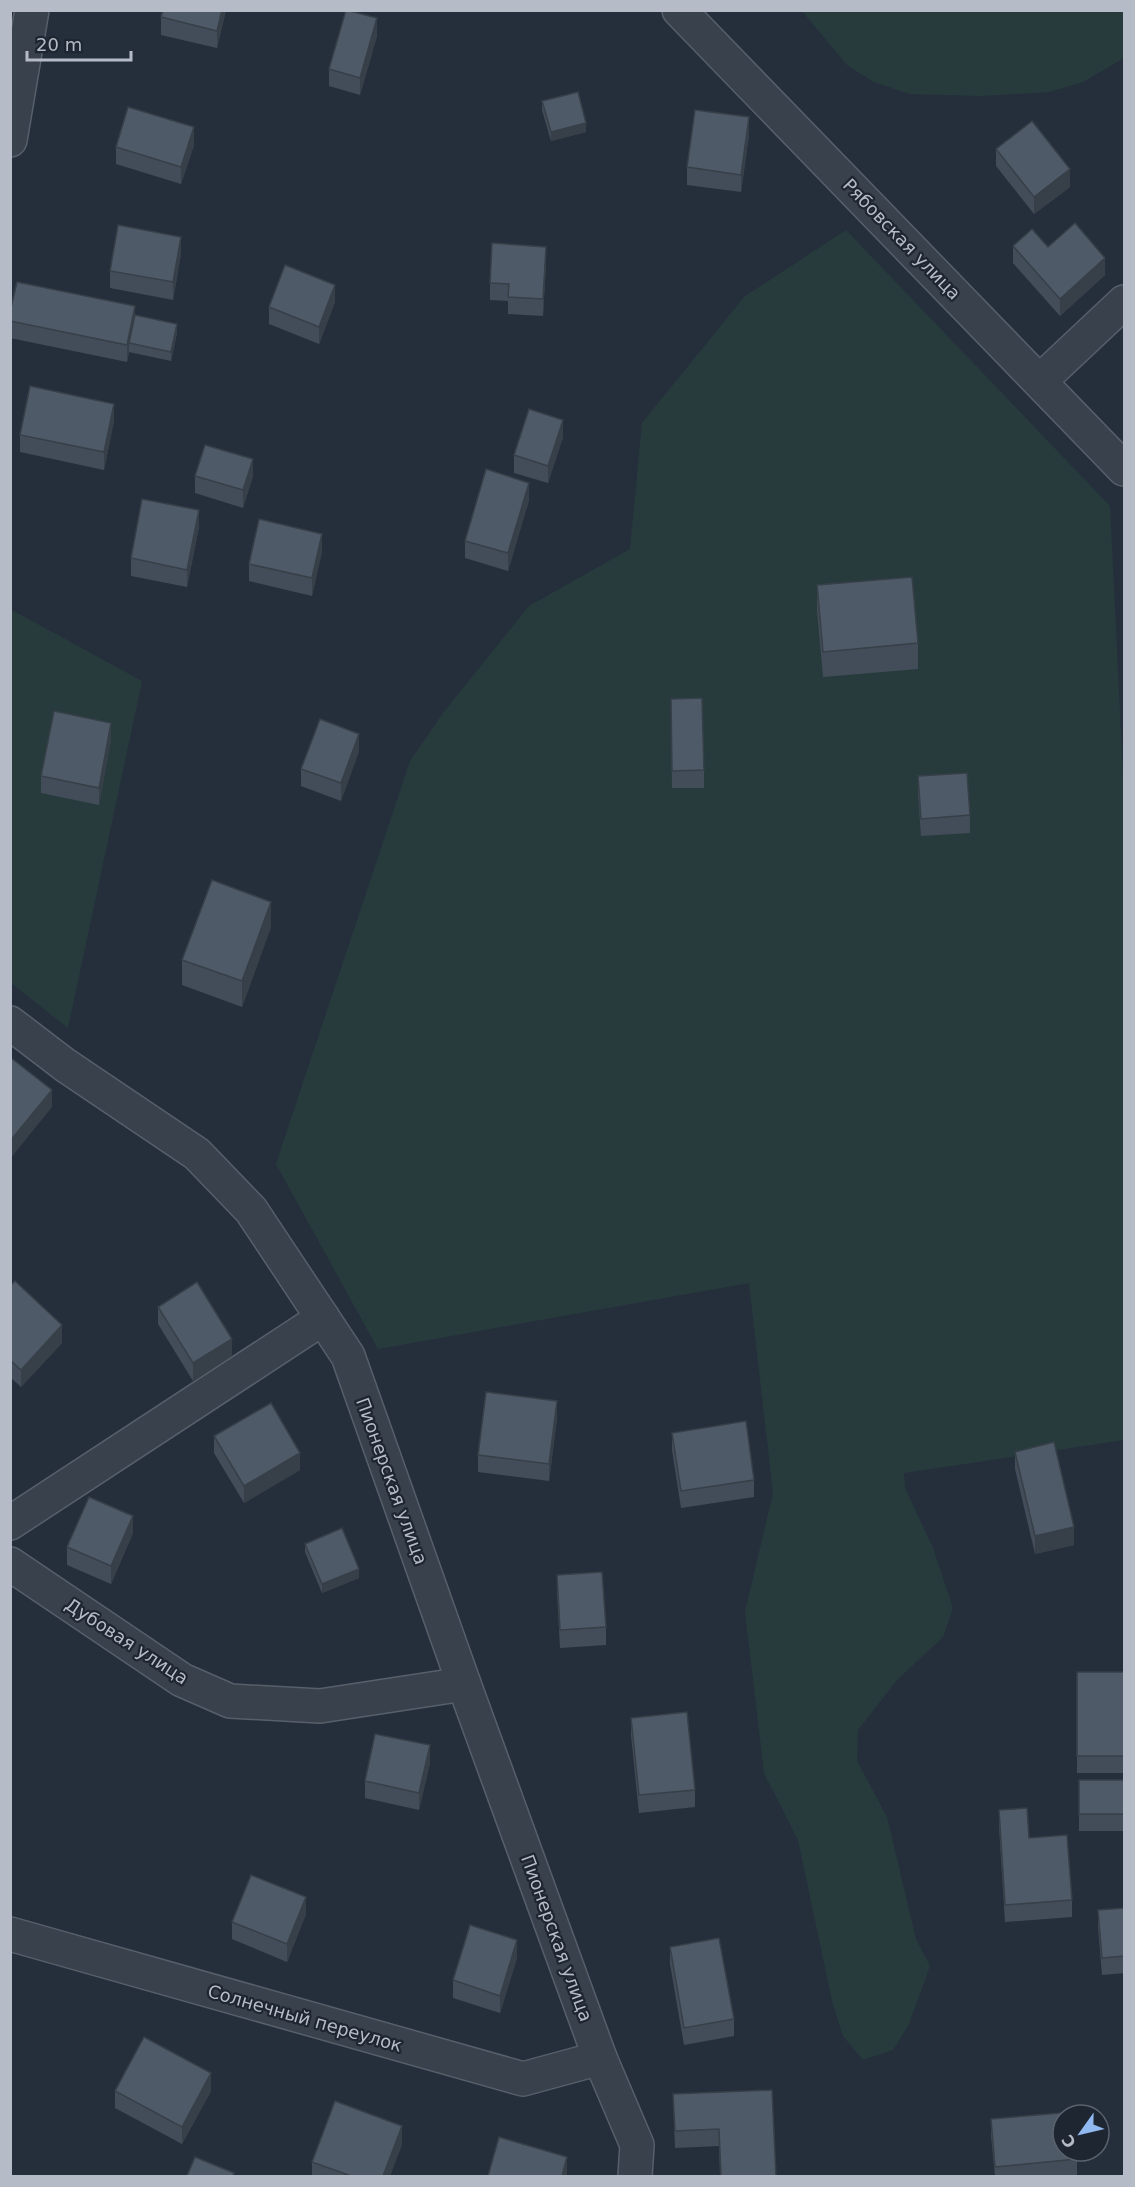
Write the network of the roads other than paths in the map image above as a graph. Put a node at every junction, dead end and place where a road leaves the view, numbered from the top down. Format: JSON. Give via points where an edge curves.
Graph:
{"nodes":[{"id":1,"x":32,"y":10,"type":"edge"},
{"id":2,"x":679,"y":10,"type":"edge"},
{"id":3,"x":10,"y":140,"type":"edge"},
{"id":4,"x":1125,"y":302,"type":"edge"},
{"id":5,"x":1040,"y":381,"type":"junction"},
{"id":6,"x":1125,"y":469,"type":"edge"},
{"id":7,"x":10,"y":1023,"type":"edge"},
{"id":8,"x":323,"y":1318,"type":"junction"},
{"id":9,"x":10,"y":1523,"type":"edge"},
{"id":10,"x":10,"y":1564,"type":"edge"},
{"id":11,"x":464,"y":1684,"type":"junction"},
{"id":12,"x":10,"y":1934,"type":"edge"},
{"id":13,"x":600,"y":2058,"type":"junction"},
{"id":14,"x":635,"y":2176,"type":"edge"}],
"edges":[{"from":1,"to":3,"type":"street"},
{"from":2,"to":5,"type":"street","name":"Рябовская улица"},
{"from":4,"to":5,"type":"street"},
{"from":5,"to":6,"type":"street","name":"Рябовская улица"},
{"from":7,"to":8,"type":"street","name":"Пионерская улица","via":[[197,1154],[251,1210]]},
{"from":8,"to":9,"type":"street"},
{"from":8,"to":11,"type":"street","name":"Пионерская улица","via":[[348,1356]]},
{"from":10,"to":11,"type":"street","name":"Дубовая улица","via":[[182,1680],[230,1701],[320,1706]]},
{"from":11,"to":13,"type":"street","name":"Пионерская улица"},
{"from":12,"to":13,"type":"street","name":"Солнечный переулок","via":[[523,2079]]},
{"from":13,"to":14,"type":"street","name":"Пионерская улица","via":[[637,2145]]}]}
